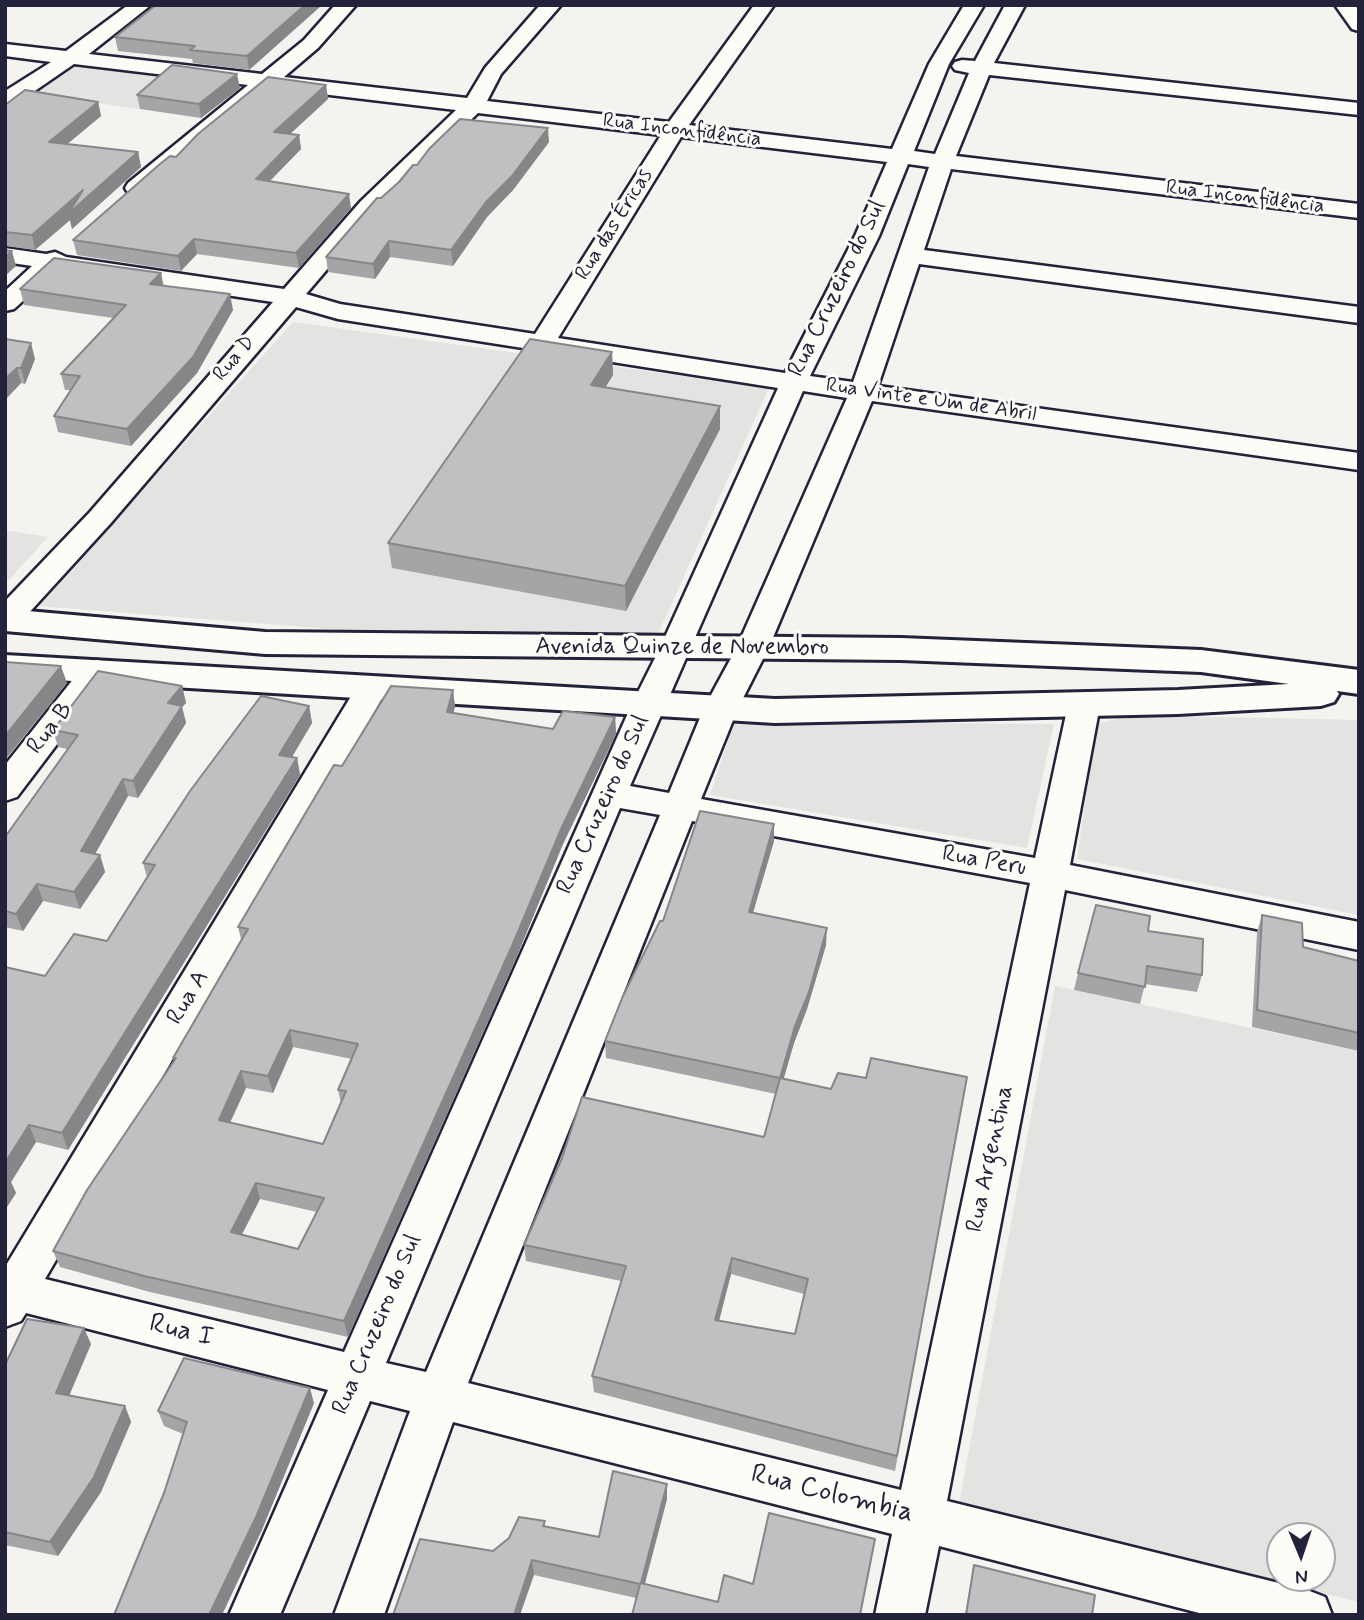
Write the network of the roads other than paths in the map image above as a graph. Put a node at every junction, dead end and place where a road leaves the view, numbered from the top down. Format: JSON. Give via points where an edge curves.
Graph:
{"nodes":[{"id":1,"x":141,"y":5,"type":"edge"},
{"id":2,"x":346,"y":5,"type":"edge"},
{"id":3,"x":551,"y":5,"type":"edge"},
{"id":4,"x":764,"y":5,"type":"edge"},
{"id":5,"x":974,"y":5,"type":"edge"},
{"id":6,"x":1015,"y":5,"type":"edge"},
{"id":7,"x":1345,"y":5,"type":"edge"},
{"id":8,"x":1359,"y":25,"type":"edge"},
{"id":9,"x":5,"y":50,"type":"edge"},
{"id":10,"x":70,"y":58,"type":"junction"},
{"id":11,"x":939,"y":64,"type":"junction"},
{"id":12,"x":981,"y":69,"type":"junction"},
{"id":13,"x":264,"y":82,"type":"junction"},
{"id":14,"x":5,"y":101,"type":"edge"},
{"id":15,"x":473,"y":106,"type":"junction"},
{"id":16,"x":1359,"y":109,"type":"edge"},
{"id":17,"x":674,"y":131,"type":"junction"},
{"id":18,"x":899,"y":157,"type":"junction"},
{"id":19,"x":942,"y":163,"type":"junction"},
{"id":20,"x":123,"y":199,"type":"edge"},
{"id":21,"x":1359,"y":211,"type":"edge"},
{"id":22,"x":72,"y":244,"type":"dead end"},
{"id":23,"x":5,"y":255,"type":"edge"},
{"id":24,"x":908,"y":256,"type":"junction"},
{"id":25,"x":45,"y":268,"type":"junction"},
{"id":26,"x":5,"y":271,"type":"edge"},
{"id":27,"x":5,"y":304,"type":"edge"},
{"id":28,"x":282,"y":305,"type":"junction"},
{"id":29,"x":1359,"y":315,"type":"edge"},
{"id":30,"x":542,"y":343,"type":"junction"},
{"id":31,"x":794,"y":382,"type":"junction"},
{"id":32,"x":863,"y":391,"type":"junction"},
{"id":33,"x":1359,"y":462,"type":"edge"},
{"id":34,"x":5,"y":620,"type":"edge"},
{"id":35,"x":346,"y":645,"type":"junction"},
{"id":36,"x":753,"y":646,"type":"junction"},
{"id":37,"x":676,"y":648,"type":"junction"},
{"id":38,"x":5,"y":666,"type":"edge"},
{"id":39,"x":97,"y":670,"type":"junction"},
{"id":40,"x":1359,"y":682,"type":"edge"},
{"id":41,"x":356,"y":687,"type":"junction"},
{"id":42,"x":1359,"y":691,"type":"edge"},
{"id":43,"x":648,"y":704,"type":"junction"},
{"id":44,"x":1084,"y":705,"type":"junction"},
{"id":45,"x":721,"y":708,"type":"junction"},
{"id":46,"x":5,"y":789,"type":"edge"},
{"id":47,"x":609,"y":794,"type":"junction"},
{"id":48,"x":681,"y":807,"type":"junction"},
{"id":49,"x":1049,"y":874,"type":"junction"},
{"id":50,"x":1359,"y":936,"type":"edge"},
{"id":51,"x":9,"y":1295,"type":"edge"},
{"id":52,"x":356,"y":1376,"type":"junction"},
{"id":53,"x":439,"y":1397,"type":"junction"},
{"id":54,"x":918,"y":1517,"type":"junction"},
{"id":55,"x":254,"y":1615,"type":"edge"},
{"id":56,"x":359,"y":1615,"type":"edge"},
{"id":57,"x":900,"y":1615,"type":"edge"},
{"id":58,"x":1307,"y":1615,"type":"edge"}],
"edges":[{"from":1,"to":10,"type":"street"},
{"from":2,"to":13,"type":"street","via":[[311,44]]},
{"from":3,"to":15,"type":"street","via":[[492,72]]},
{"from":4,"to":17,"type":"street","name":"Rua das Éricas"},
{"from":5,"to":11,"type":"street","name":"Rua Cruzeiro do Sul"},
{"from":6,"to":12,"type":"street","name":"Rua Cruzeiro do Sul"},
{"from":7,"to":8,"type":"street"},
{"from":9,"to":10,"type":"street","name":"Rua Inconfidência"},
{"from":10,"to":13,"type":"street","name":"Rua Inconfidência"},
{"from":10,"to":14,"type":"street"},
{"from":11,"to":12,"type":"street"},
{"from":11,"to":18,"type":"street","name":"Rua Cruzeiro do Sul"},
{"from":12,"to":16,"type":"street"},
{"from":12,"to":19,"type":"street","name":"Rua Cruzeiro do Sul"},
{"from":13,"to":15,"type":"street","name":"Rua Inconfidência"},
{"from":13,"to":20,"type":"street"},
{"from":15,"to":17,"type":"street","name":"Rua Inconfidência"},
{"from":15,"to":28,"type":"street","name":"Rua D","via":[[369,206]]},
{"from":17,"to":18,"type":"street","name":"Rua Inconfidência"},
{"from":17,"to":30,"type":"street","name":"Rua das Éricas"},
{"from":18,"to":19,"type":"street","name":"Rua Inconfidência"},
{"from":18,"to":31,"type":"street","name":"Rua Cruzeiro do Sul","via":[[867,236]]},
{"from":19,"to":21,"type":"street","name":"Rua Inconfidência"},
{"from":19,"to":24,"type":"street","name":"Rua Cruzeiro do Sul"},
{"from":22,"to":25,"type":"street"},
{"from":23,"to":25,"type":"street","name":"Rua Vinte e Um de Abril"},
{"from":24,"to":29,"type":"street"},
{"from":24,"to":32,"type":"street","name":"Rua Cruzeiro do Sul"},
{"from":25,"to":26,"type":"street","name":"Rua Vinte e Um de Abril"},
{"from":25,"to":27,"type":"street"},
{"from":25,"to":28,"type":"street","name":"Rua Vinte e Um de Abril"},
{"from":28,"to":30,"type":"street","name":"Rua Vinte e Um de Abril"},
{"from":28,"to":34,"type":"street","name":"Rua D","via":[[100,518]]},
{"from":30,"to":31,"type":"street","name":"Rua Vinte e Um de Abril"},
{"from":31,"to":32,"type":"street","name":"Rua Vinte e Um de Abril"},
{"from":31,"to":37,"type":"street","name":"Rua Cruzeiro do Sul"},
{"from":32,"to":33,"type":"street","name":"Rua Vinte e Um de Abril"},
{"from":32,"to":36,"type":"street","name":"Rua Cruzeiro do Sul"},
{"from":34,"to":35,"type":"main road","name":"Avenida Quinze de Novembro","via":[[265,643]]},
{"from":35,"to":37,"type":"main road","name":"Avenida Quinze de Novembro"},
{"from":35,"to":41,"type":"main road"},
{"from":36,"to":37,"type":"main road","name":"Avenida Quinze de Novembro"},
{"from":36,"to":40,"type":"main road","name":"Avenida Quinze de Novembro","via":[[1201,661]]},
{"from":36,"to":45,"type":"street","name":"Rua Cruzeiro do Sul"},
{"from":37,"to":43,"type":"street","name":"Rua Cruzeiro do Sul"},
{"from":38,"to":39,"type":"main road","name":"Avenida Quinze de Novembro"},
{"from":39,"to":41,"type":"main road","name":"Avenida Quinze de Novembro"},
{"from":39,"to":46,"type":"street","name":"Rua B"},
{"from":41,"to":43,"type":"main road","name":"Avenida Quinze de Novembro"},
{"from":41,"to":51,"type":"street","name":"Rua A"},
{"from":42,"to":44,"type":"main road","name":"Avenida Quinze de Novembro"},
{"from":43,"to":45,"type":"main road","name":"Avenida Quinze de Novembro"},
{"from":43,"to":47,"type":"street","name":"Rua Cruzeiro do Sul"},
{"from":44,"to":45,"type":"main road","name":"Avenida Quinze de Novembro"},
{"from":44,"to":49,"type":"street","name":"Rua Argentina"},
{"from":45,"to":48,"type":"street","name":"Rua Cruzeiro do Sul"},
{"from":47,"to":48,"type":"street","name":"Rua Peru"},
{"from":47,"to":52,"type":"street","name":"Rua Cruzeiro do Sul"},
{"from":48,"to":49,"type":"street","name":"Rua Peru"},
{"from":48,"to":53,"type":"street","name":"Rua Cruzeiro do Sul"},
{"from":49,"to":50,"type":"street","name":"Rua Peru"},
{"from":49,"to":54,"type":"street","name":"Rua Argentina"},
{"from":51,"to":52,"type":"street","name":"Rua I"},
{"from":52,"to":53,"type":"street","name":"Rua Colombia"},
{"from":52,"to":55,"type":"street","name":"Rua Cruzeiro do Sul"},
{"from":53,"to":54,"type":"street","name":"Rua Colombia"},
{"from":53,"to":56,"type":"street","name":"Rua Cruzeiro do Sul"},
{"from":54,"to":57,"type":"street","name":"Rua Argentina"},
{"from":54,"to":58,"type":"street","name":"Rua Colombia"}]}
